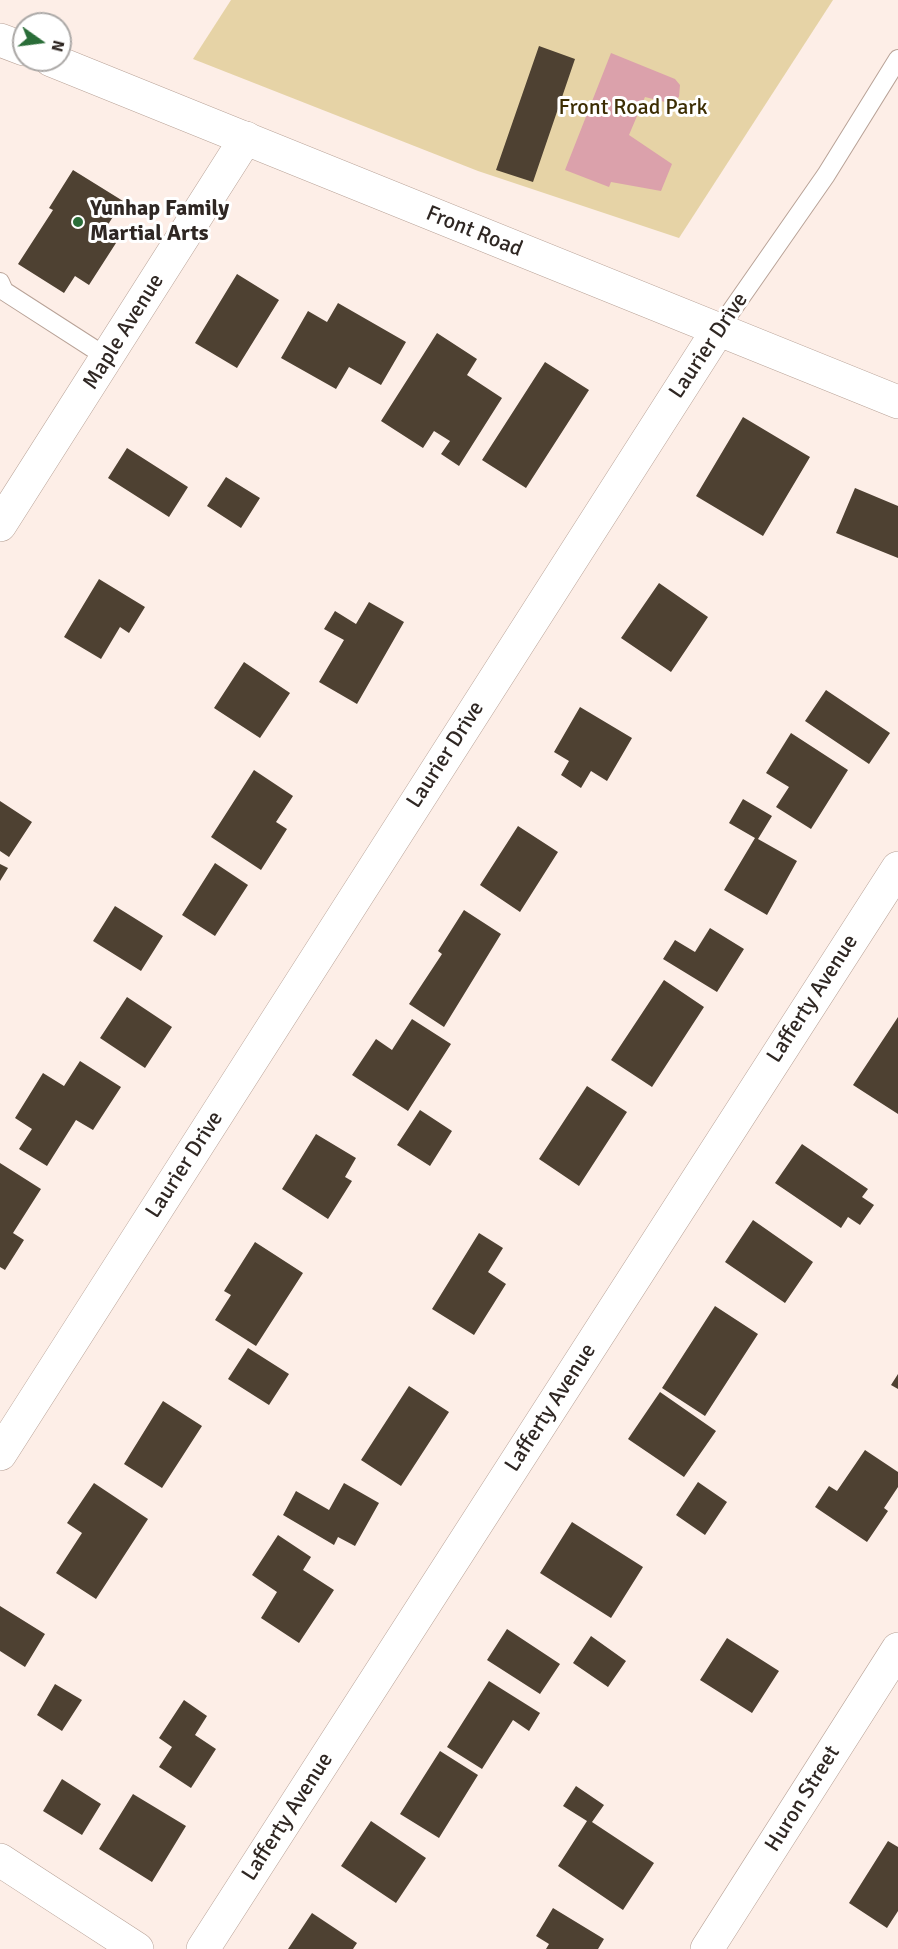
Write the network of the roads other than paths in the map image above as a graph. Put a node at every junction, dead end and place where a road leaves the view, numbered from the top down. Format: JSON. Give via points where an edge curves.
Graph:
{"nodes":[{"id":1,"x":898,"y":59,"type":"edge"},
{"id":2,"x":72,"y":68,"type":"edge"},
{"id":3,"x":246,"y":138,"type":"junction"},
{"id":4,"x":0,"y":282,"type":"edge"},
{"id":5,"x":718,"y":330,"type":"junction"},
{"id":6,"x":108,"y":358,"type":"junction"},
{"id":7,"x":898,"y":402,"type":"edge"},
{"id":8,"x":0,"y":525,"type":"edge"},
{"id":9,"x":898,"y":868,"type":"edge"},
{"id":10,"x":0,"y":1454,"type":"edge"},
{"id":11,"x":898,"y":1649,"type":"edge"},
{"id":12,"x":0,"y":1860,"type":"edge"},
{"id":13,"x":137,"y":1949,"type":"edge"},
{"id":14,"x":203,"y":1949,"type":"edge"},
{"id":15,"x":707,"y":1949,"type":"edge"}],
"edges":[{"from":1,"to":5,"type":"lane","name":"Laurier Drive","via":[[826,175]]},
{"from":2,"to":3,"type":"street","name":"Front Road"},
{"from":3,"to":5,"type":"street","name":"Front Road"},
{"from":3,"to":6,"type":"street","name":"Maple Avenue"},
{"from":4,"to":6,"type":"lane","via":[[4,291]]},
{"from":5,"to":7,"type":"street","name":"Front Road"},
{"from":5,"to":10,"type":"street","name":"Laurier Drive"},
{"from":6,"to":8,"type":"street","name":"Maple Avenue"},
{"from":9,"to":14,"type":"street","name":"Lafferty Avenue"},
{"from":11,"to":15,"type":"street","name":"Huron Street"},
{"from":12,"to":13,"type":"street"}]}
